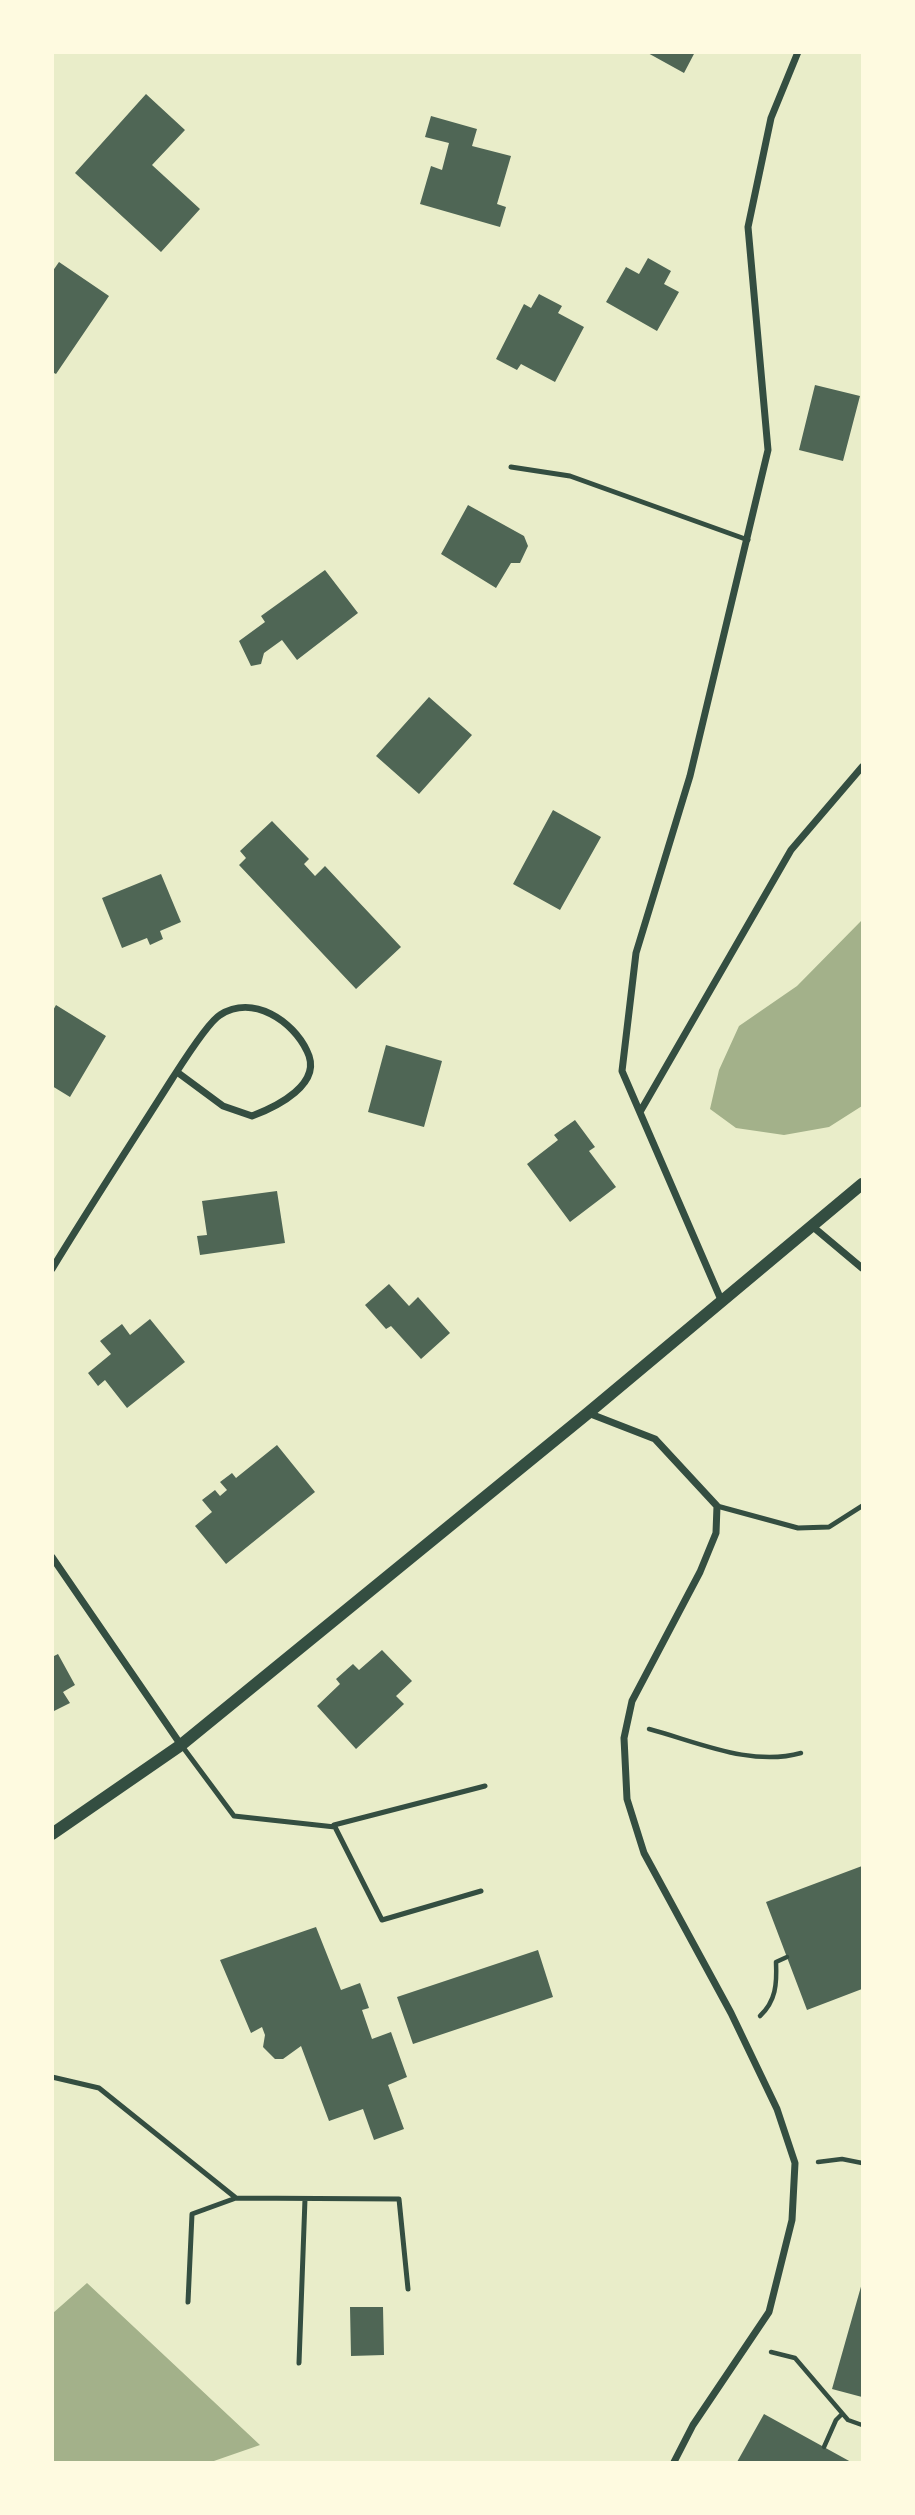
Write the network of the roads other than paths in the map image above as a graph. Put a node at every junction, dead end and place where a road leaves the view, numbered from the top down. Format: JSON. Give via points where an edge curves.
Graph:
{"nodes":[{"id":1,"x":798,"y":52,"type":"edge"},
{"id":2,"x":511,"y":467,"type":"dead end"},
{"id":3,"x":748,"y":540,"type":"junction"},
{"id":4,"x":863,"y":767,"type":"edge"},
{"id":5,"x":177,"y":1072,"type":"junction"},
{"id":6,"x":640,"y":1112,"type":"junction"},
{"id":7,"x":863,"y":1184,"type":"edge"},
{"id":8,"x":811,"y":1225,"type":"junction"},
{"id":9,"x":863,"y":1268,"type":"edge"},
{"id":10,"x":52,"y":1269,"type":"edge"},
{"id":11,"x":722,"y":1301,"type":"junction"},
{"id":12,"x":589,"y":1413,"type":"junction"},
{"id":13,"x":718,"y":1506,"type":"junction"},
{"id":14,"x":863,"y":1506,"type":"edge"},
{"id":15,"x":52,"y":1557,"type":"edge"},
{"id":16,"x":181,"y":1745,"type":"junction"},
{"id":17,"x":485,"y":1786,"type":"dead end"},
{"id":18,"x":331,"y":1826,"type":"junction"},
{"id":19,"x":52,"y":1834,"type":"edge"},
{"id":20,"x":481,"y":1891,"type":"dead end"},
{"id":21,"x":52,"y":2077,"type":"edge"},
{"id":22,"x":236,"y":2198,"type":"junction"},
{"id":23,"x":305,"y":2199,"type":"junction"},
{"id":24,"x":408,"y":2289,"type":"dead end"},
{"id":25,"x":188,"y":2302,"type":"dead end"},
{"id":26,"x":299,"y":2363,"type":"dead end"},
{"id":27,"x":674,"y":2462,"type":"edge"}],
"edges":[{"from":1,"to":3,"type":"street","via":[[771,118],[748,227],[768,450]]},
{"from":2,"to":3,"type":"lane","via":[[570,476]]},
{"from":3,"to":6,"type":"street","via":[[690,776],[635,953],[622,1071]]},
{"from":4,"to":6,"type":"street","via":[[791,850]]},
{"from":5,"to":5,"type":"street","via":[[219,1015],[246,1007],[279,1016],[300,1036],[310,1056],[305,1082],[283,1104],[252,1116],[223,1106]]},
{"from":5,"to":10,"type":"street"},
{"from":6,"to":11,"type":"street"},
{"from":7,"to":8,"type":"street"},
{"from":8,"to":9,"type":"street"},
{"from":8,"to":11,"type":"street"},
{"from":11,"to":12,"type":"street"},
{"from":12,"to":13,"type":"street","via":[[655,1439]]},
{"from":12,"to":16,"type":"street"},
{"from":13,"to":14,"type":"lane","via":[[798,1528],[829,1527]]},
{"from":13,"to":27,"type":"street","via":[[716,1533],[701,1572],[632,1701],[624,1738],[627,1799],[643,1853],[741,2033],[777,2109],[795,2163],[792,2220],[769,2312],[693,2425]]},
{"from":15,"to":16,"type":"street"},
{"from":16,"to":18,"type":"lane","via":[[234,1816]]},
{"from":16,"to":19,"type":"street"},
{"from":17,"to":18,"type":"lane"},
{"from":18,"to":20,"type":"lane","via":[[382,1920]]},
{"from":21,"to":22,"type":"lane","via":[[99,2088]]},
{"from":22,"to":23,"type":"lane"},
{"from":22,"to":25,"type":"lane","via":[[192,2214]]},
{"from":23,"to":24,"type":"lane","via":[[399,2199]]},
{"from":23,"to":26,"type":"lane"}]}
